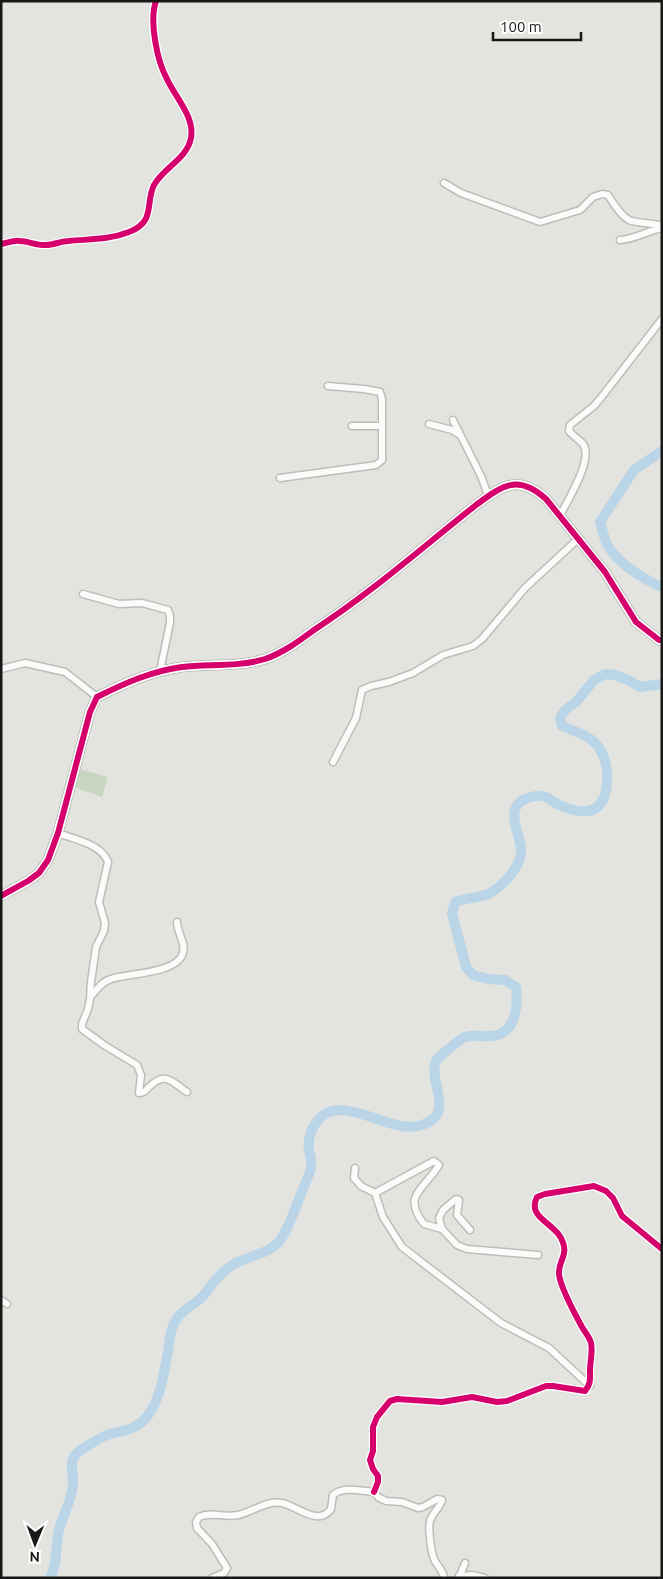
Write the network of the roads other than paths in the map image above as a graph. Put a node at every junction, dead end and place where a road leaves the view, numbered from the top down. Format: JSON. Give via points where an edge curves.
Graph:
{"nodes":[{"id":1,"x":156,"y":1,"type":"edge"},
{"id":2,"x":444,"y":183,"type":"dead end"},
{"id":3,"x":662,"y":227,"type":"edge"},
{"id":4,"x":620,"y":240,"type":"dead end"},
{"id":5,"x":1,"y":244,"type":"edge"},
{"id":6,"x":662,"y":319,"type":"edge"},
{"id":7,"x":328,"y":386,"type":"dead end"},
{"id":8,"x":453,"y":420,"type":"dead end"},
{"id":9,"x":429,"y":424,"type":"dead end"},
{"id":10,"x":352,"y":426,"type":"dead end"},
{"id":11,"x":382,"y":426,"type":"junction"},
{"id":12,"x":461,"y":436,"type":"junction"},
{"id":13,"x":280,"y":478,"type":"dead end"},
{"id":14,"x":488,"y":495,"type":"junction"},
{"id":15,"x":560,"y":516,"type":"junction"},
{"id":16,"x":578,"y":539,"type":"junction"},
{"id":17,"x":83,"y":594,"type":"dead end"},
{"id":18,"x":662,"y":640,"type":"edge"},
{"id":19,"x":1,"y":669,"type":"edge"},
{"id":20,"x":160,"y":671,"type":"junction"},
{"id":21,"x":97,"y":697,"type":"junction"},
{"id":22,"x":334,"y":762,"type":"dead end"},
{"id":23,"x":58,"y":833,"type":"junction"},
{"id":24,"x":1,"y":896,"type":"edge"},
{"id":25,"x":177,"y":922,"type":"dead end"},
{"id":26,"x":91,"y":996,"type":"junction"},
{"id":27,"x":187,"y":1092,"type":"dead end"},
{"id":28,"x":355,"y":1168,"type":"dead end"},
{"id":29,"x":375,"y":1193,"type":"junction"},
{"id":30,"x":442,"y":1229,"type":"junction"},
{"id":31,"x":470,"y":1230,"type":"dead end"},
{"id":32,"x":662,"y":1249,"type":"edge"},
{"id":33,"x":538,"y":1255,"type":"dead end"},
{"id":34,"x":590,"y":1386,"type":"junction"},
{"id":35,"x":374,"y":1492,"type":"junction"},
{"id":36,"x":465,"y":1563,"type":"dead end"},
{"id":37,"x":459,"y":1577,"type":"edge"},
{"id":38,"x":212,"y":1578,"type":"edge"},
{"id":39,"x":444,"y":1578,"type":"edge"},
{"id":40,"x":485,"y":1578,"type":"edge"}],
"edges":[{"from":1,"to":5,"type":"street","via":[[153,8],[159,58],[166,78],[188,116],[192,136],[188,150],[153,187],[150,210],[143,223],[117,236],[45,246],[18,240]]},
{"from":2,"to":3,"type":"street","via":[[461,193],[540,222],[580,210],[593,197],[608,195],[614,206],[630,220]]},
{"from":3,"to":4,"type":"street"},
{"from":6,"to":15,"type":"street","via":[[594,406],[570,425],[569,431],[583,444],[586,458]]},
{"from":7,"to":11,"type":"street","via":[[380,392]]},
{"from":8,"to":12,"type":"street"},
{"from":9,"to":12,"type":"street"},
{"from":10,"to":11,"type":"street"},
{"from":11,"to":13,"type":"street","via":[[382,460],[376,466]]},
{"from":12,"to":14,"type":"street"},
{"from":14,"to":15,"type":"street","via":[[511,485],[528,485]]},
{"from":14,"to":20,"type":"street","via":[[339,614],[280,653],[252,662]]},
{"from":15,"to":16,"type":"street"},
{"from":16,"to":18,"type":"street","via":[[605,572],[636,622]]},
{"from":16,"to":22,"type":"street","via":[[525,588],[473,646],[443,655],[413,673],[362,690],[356,718]]},
{"from":17,"to":20,"type":"street","via":[[119,604],[142,603],[168,610],[170,623]]},
{"from":19,"to":21,"type":"street","via":[[25,663],[65,672]]},
{"from":20,"to":21,"type":"street"},
{"from":21,"to":23,"type":"street","via":[[90,712]]},
{"from":23,"to":24,"type":"street","via":[[48,860],[39,873]]},
{"from":23,"to":26,"type":"street","via":[[90,845],[108,862],[99,902],[104,931],[96,947]]},
{"from":25,"to":26,"type":"street","via":[[183,945],[179,959],[162,969],[110,979]]},
{"from":26,"to":27,"type":"street","via":[[82,1029],[137,1065],[142,1075],[139,1093],[162,1077]]},
{"from":28,"to":29,"type":"street","via":[[354,1178]]},
{"from":29,"to":30,"type":"street","via":[[437,1162],[439,1165],[414,1199],[413,1208],[424,1224]]},
{"from":29,"to":34,"type":"street","via":[[382,1217],[402,1247],[501,1323],[549,1348]]},
{"from":30,"to":31,"type":"street","via":[[439,1218],[456,1199],[459,1200],[457,1216]]},
{"from":30,"to":33,"type":"street","via":[[457,1245],[467,1249]]},
{"from":32,"to":34,"type":"street","via":[[622,1216],[606,1191],[594,1186],[544,1194],[533,1204],[537,1214],[557,1232],[564,1245],[559,1276],[591,1343]]},
{"from":34,"to":35,"type":"street","via":[[585,1391],[546,1386],[497,1402],[472,1396],[442,1402],[390,1401],[373,1427],[370,1460],[378,1476]]},
{"from":35,"to":38,"type":"street","via":[[340,1490],[332,1496],[331,1510],[324,1515],[311,1515],[278,1502],[234,1516],[214,1514],[199,1517],[197,1528],[227,1568]]},
{"from":35,"to":39,"type":"street","via":[[386,1501],[418,1508],[437,1499],[442,1500],[429,1523],[433,1557]]},
{"from":36,"to":37,"type":"street"},
{"from":37,"to":40,"type":"street"}]}
